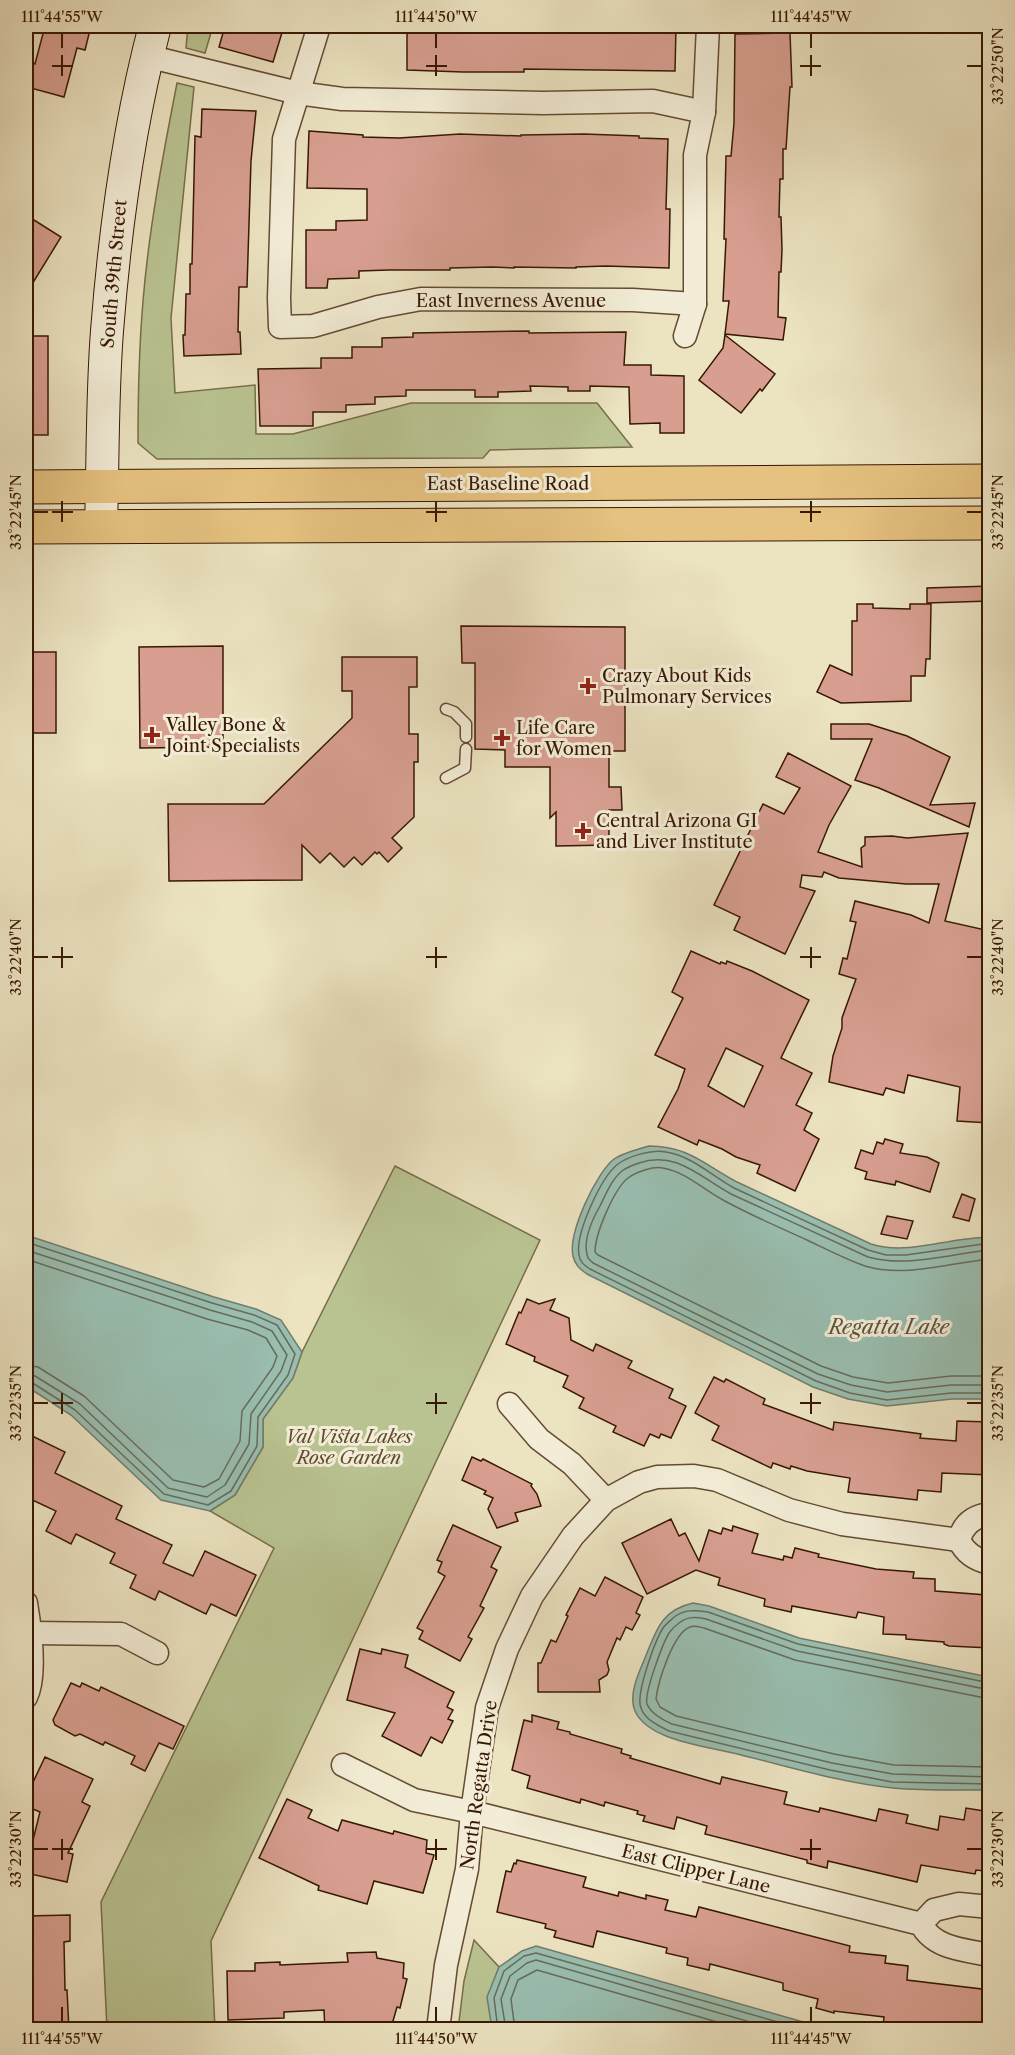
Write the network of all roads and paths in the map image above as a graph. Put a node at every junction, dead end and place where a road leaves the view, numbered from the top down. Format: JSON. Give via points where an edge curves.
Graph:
{"nodes":[{"id":1,"x":155,"y":26,"type":"edge"},
{"id":2,"x":319,"y":26,"type":"edge"},
{"id":3,"x":708,"y":26,"type":"edge"},
{"id":4,"x":147,"y":56,"type":"junction"},
{"id":5,"x":298,"y":93,"type":"junction"},
{"id":6,"x":704,"y":112,"type":"junction"},
{"id":7,"x":695,"y":304,"type":"junction"},
{"id":8,"x":685,"y":336,"type":"dead end"},
{"id":9,"x":975,"y":480,"type":"edge"},
{"id":10,"x":102,"y":486,"type":"junction"},
{"id":11,"x":26,"y":487,"type":"edge"},
{"id":12,"x":976,"y":523,"type":"edge"},
{"id":13,"x":101,"y":526,"type":"junction"},
{"id":14,"x":26,"y":527,"type":"edge"},
{"id":15,"x":446,"y":709,"type":"dead end"},
{"id":16,"x":466,"y":736,"type":"dead end"},
{"id":17,"x":466,"y":749,"type":"dead end"},
{"id":18,"x":446,"y":778,"type":"dead end"},
{"id":19,"x":509,"y":1404,"type":"dead end"},
{"id":20,"x":606,"y":1500,"type":"junction"},
{"id":21,"x":990,"y":1514,"type":"edge"},
{"id":22,"x":959,"y":1540,"type":"junction"},
{"id":23,"x":990,"y":1563,"type":"edge"},
{"id":24,"x":26,"y":1602,"type":"edge"},
{"id":25,"x":31,"y":1633,"type":"junction"},
{"id":26,"x":158,"y":1653,"type":"dead end"},
{"id":27,"x":26,"y":1696,"type":"edge"},
{"id":28,"x":343,"y":1765,"type":"dead end"},
{"id":29,"x":472,"y":1812,"type":"junction"},
{"id":30,"x":990,"y":1907,"type":"edge"},
{"id":31,"x":921,"y":1924,"type":"junction"},
{"id":32,"x":990,"y":1955,"type":"edge"},
{"id":33,"x":438,"y":2030,"type":"edge"}],
"edges":[{"from":1,"to":4,"type":"street","name":"South 39th Street"},
{"from":2,"to":5,"type":"street","name":"East Inverness Avenue"},
{"from":3,"to":6,"type":"street"},
{"from":4,"to":5,"type":"street"},
{"from":4,"to":10,"type":"street","name":"South 39th Street","via":[[127,162],[113,270]]},
{"from":5,"to":6,"type":"street","via":[[342,99],[531,103],[653,100]]},
{"from":5,"to":7,"type":"street","name":"East Inverness Avenue","via":[[284,139],[279,327],[314,326],[421,299]]},
{"from":6,"to":7,"type":"street","via":[[695,155]]},
{"from":7,"to":8,"type":"street"},
{"from":9,"to":10,"type":"main road","name":"East Baseline Road"},
{"from":9,"to":12,"type":"main road"},
{"from":10,"to":11,"type":"main road","name":"East Baseline Road"},
{"from":10,"to":13,"type":"street","name":"South 39th Street"},
{"from":12,"to":13,"type":"main road"},
{"from":13,"to":14,"type":"main road"},
{"from":15,"to":16,"type":"lane","via":[[466,724]]},
{"from":17,"to":18,"type":"lane","via":[[465,768]]},
{"from":19,"to":20,"type":"street","via":[[539,1439],[572,1464]]},
{"from":20,"to":22,"type":"street","name":"North Regatta Drive","via":[[657,1477],[694,1476],[717,1480],[789,1510],[842,1524]]},
{"from":20,"to":29,"type":"street","name":"North Regatta Drive","via":[[573,1536],[532,1596],[507,1649],[488,1708]]},
{"from":21,"to":22,"type":"street","via":[[971,1521],[961,1530]]},
{"from":22,"to":23,"type":"street","via":[[964,1551]]},
{"from":24,"to":25,"type":"street"},
{"from":25,"to":26,"type":"street","via":[[121,1634]]},
{"from":25,"to":27,"type":"street","via":[[30,1687]]},
{"from":28,"to":29,"type":"street","name":"East Clipper Lane","via":[[414,1800]]},
{"from":29,"to":31,"type":"street","name":"East Clipper Lane"},
{"from":29,"to":33,"type":"street","name":"North Regatta Drive","via":[[467,1869],[446,1965]]},
{"from":30,"to":31,"type":"street","via":[[959,1904],[934,1910]]},
{"from":31,"to":32,"type":"street","name":"East Clipper Lane","via":[[927,1935],[944,1945]]}]}
